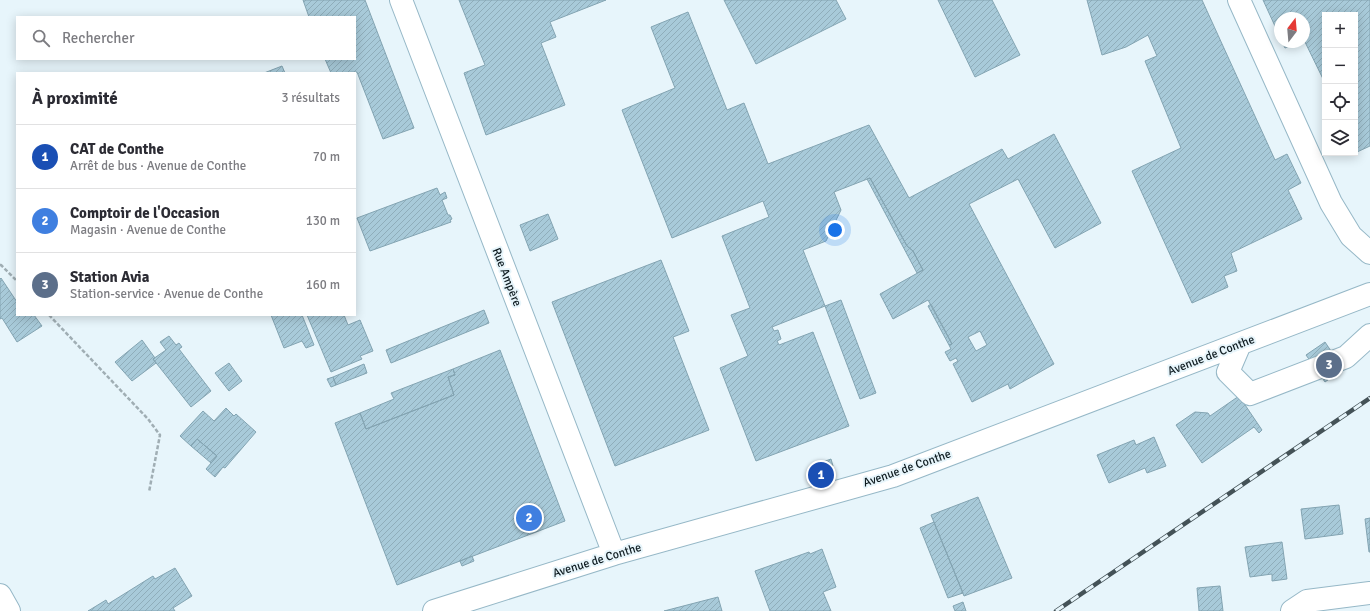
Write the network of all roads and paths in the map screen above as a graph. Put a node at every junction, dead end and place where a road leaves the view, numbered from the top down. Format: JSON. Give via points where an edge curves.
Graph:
{"nodes":[{"id":1,"x":401,"y":0,"type":"edge"},
{"id":2,"x":1239,"y":0,"type":"edge"},
{"id":3,"x":1370,"y":253,"type":"edge"},
{"id":4,"x":0,"y":265,"type":"edge"},
{"id":5,"x":16,"y":280,"type":"edge"},
{"id":6,"x":1370,"y":294,"type":"edge"},
{"id":7,"x":50,"y":316,"type":"edge"},
{"id":8,"x":1370,"y":335,"type":"edge"},
{"id":9,"x":1240,"y":344,"type":"junction"},
{"id":10,"x":149,"y":492,"type":"dead end"},
{"id":11,"x":614,"y":554,"type":"junction"},
{"id":12,"x":1370,"y":593,"type":"edge"},
{"id":13,"x":0,"y":595,"type":"edge"},
{"id":14,"x":442,"y":610,"type":"edge"},
{"id":15,"x":9,"y":611,"type":"edge"},
{"id":16,"x":1292,"y":611,"type":"edge"}],
"edges":[{"from":1,"to":11,"type":"street","name":"Rue Ampère"},
{"from":2,"to":3,"type":"street","via":[[1331,203],[1352,236]]},
{"from":4,"to":5,"type":"path"},
{"from":6,"to":9,"type":"street","name":"Avenue de Conthe"},
{"from":7,"to":10,"type":"path","via":[[148,419],[160,435]]},
{"from":8,"to":9,"type":"street","via":[[1346,357],[1250,394],[1228,372]]},
{"from":9,"to":11,"type":"street","name":"Avenue de Conthe","via":[[893,476]]},
{"from":11,"to":14,"type":"street","name":"Avenue de Conthe"},
{"from":12,"to":16,"type":"street","via":[[1307,601]]},
{"from":13,"to":15,"type":"street"}]}
